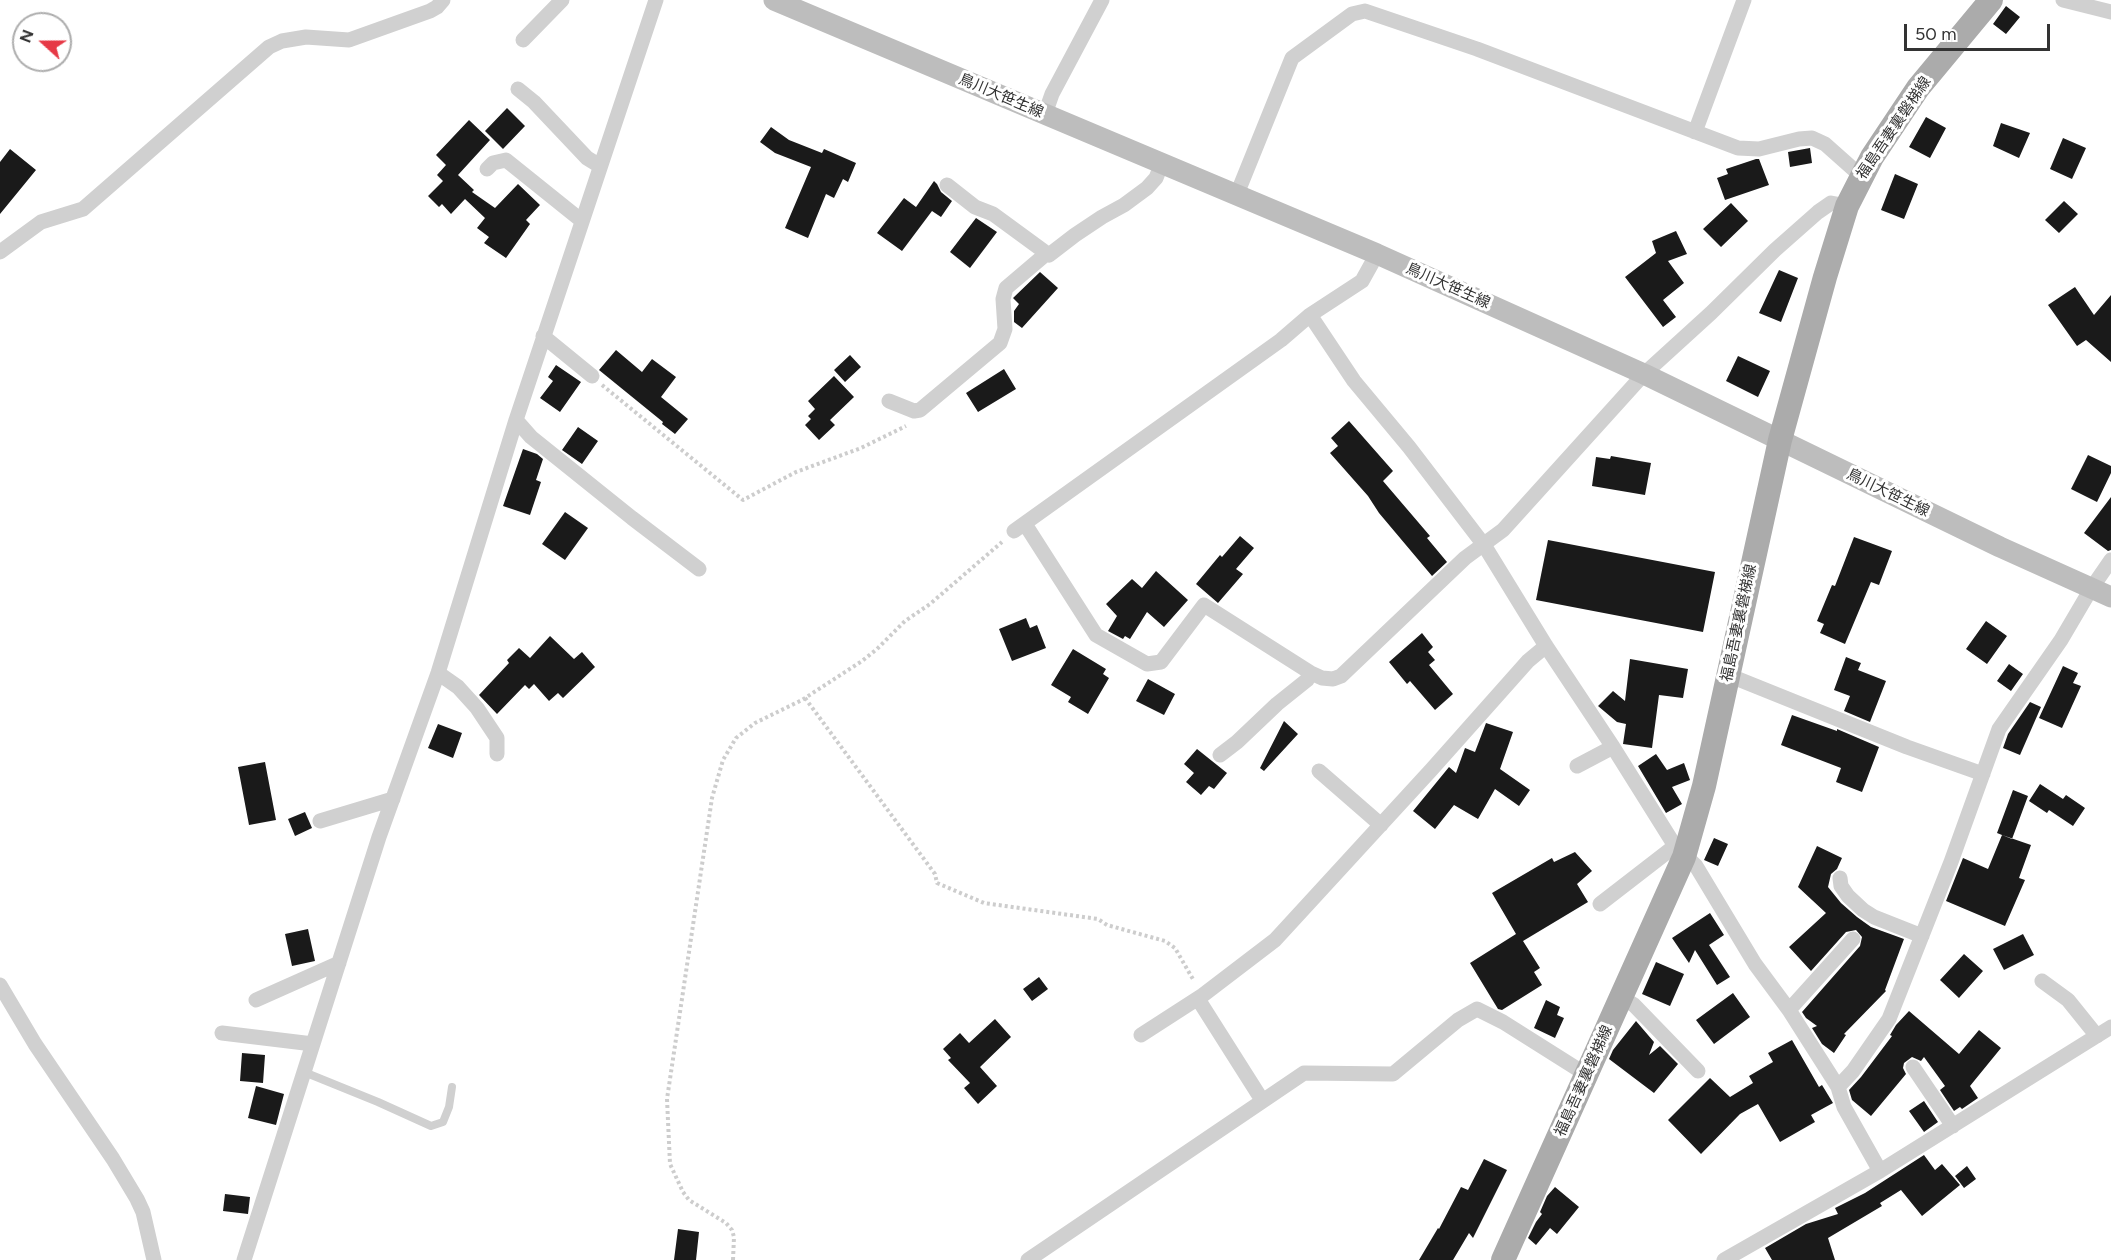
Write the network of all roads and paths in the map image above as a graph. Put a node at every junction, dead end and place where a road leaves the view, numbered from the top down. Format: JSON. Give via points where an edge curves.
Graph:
{"nodes":[{"id":1,"x":443,"y":0,"type":"edge"},
{"id":2,"x":562,"y":0,"type":"edge"},
{"id":3,"x":657,"y":0,"type":"edge"},
{"id":4,"x":774,"y":0,"type":"edge"},
{"id":5,"x":1102,"y":0,"type":"edge"},
{"id":6,"x":1744,"y":0,"type":"edge"},
{"id":7,"x":1991,"y":0,"type":"edge"},
{"id":8,"x":2063,"y":0,"type":"edge"},
{"id":9,"x":2111,"y":12,"type":"edge"},
{"id":10,"x":523,"y":40,"type":"dead end"},
{"id":11,"x":518,"y":89,"type":"dead end"},
{"id":12,"x":1045,"y":114,"type":"junction"},
{"id":13,"x":1695,"y":132,"type":"junction"},
{"id":14,"x":1162,"y":163,"type":"junction"},
{"id":15,"x":600,"y":166,"type":"junction"},
{"id":16,"x":487,"y":169,"type":"dead end"},
{"id":17,"x":1861,"y":176,"type":"junction"},
{"id":18,"x":948,"y":185,"type":"dead end"},
{"id":19,"x":1237,"y":194,"type":"junction"},
{"id":20,"x":1847,"y":206,"type":"junction"},
{"id":21,"x":582,"y":221,"type":"junction"},
{"id":22,"x":0,"y":252,"type":"edge"},
{"id":23,"x":1046,"y":254,"type":"junction"},
{"id":24,"x":1377,"y":254,"type":"junction"},
{"id":25,"x":1310,"y":315,"type":"junction"},
{"id":26,"x":543,"y":336,"type":"junction"},
{"id":27,"x":1644,"y":374,"type":"junction"},
{"id":28,"x":592,"y":376,"type":"joint"},
{"id":29,"x":889,"y":401,"type":"dead end"},
{"id":30,"x":914,"y":411,"type":"junction"},
{"id":31,"x":516,"y":420,"type":"junction"},
{"id":32,"x":1780,"y":440,"type":"junction"},
{"id":33,"x":1019,"y":527,"type":"junction"},
{"id":34,"x":1484,"y":545,"type":"junction"},
{"id":35,"x":2111,"y":560,"type":"edge"},
{"id":36,"x":699,"y":569,"type":"dead end"},
{"id":37,"x":2091,"y":589,"type":"junction"},
{"id":38,"x":2111,"y":597,"type":"edge"},
{"id":39,"x":1546,"y":646,"type":"junction"},
{"id":40,"x":438,"y":673,"type":"junction"},
{"id":41,"x":1311,"y":673,"type":"junction"},
{"id":42,"x":1728,"y":675,"type":"junction"},
{"id":43,"x":805,"y":698,"type":"junction"},
{"id":44,"x":1613,"y":747,"type":"junction"},
{"id":45,"x":497,"y":754,"type":"dead end"},
{"id":46,"x":1220,"y":755,"type":"dead end"},
{"id":47,"x":1577,"y":766,"type":"dead end"},
{"id":48,"x":1319,"y":771,"type":"dead end"},
{"id":49,"x":1983,"y":774,"type":"junction"},
{"id":50,"x":393,"y":799,"type":"junction"},
{"id":51,"x":320,"y":821,"type":"dead end"},
{"id":52,"x":1381,"y":825,"type":"junction"},
{"id":53,"x":1680,"y":852,"type":"junction"},
{"id":54,"x":1840,"y":878,"type":"dead end"},
{"id":55,"x":1600,"y":904,"type":"dead end"},
{"id":56,"x":1922,"y":936,"type":"junction"},
{"id":57,"x":1853,"y":939,"type":"dead end"},
{"id":58,"x":339,"y":963,"type":"junction"},
{"id":59,"x":2042,"y":981,"type":"dead end"},
{"id":60,"x":0,"y":985,"type":"edge"},
{"id":61,"x":1201,"y":997,"type":"junction"},
{"id":62,"x":1621,"y":997,"type":"junction"},
{"id":63,"x":256,"y":1000,"type":"dead end"},
{"id":64,"x":1789,"y":1010,"type":"junction"},
{"id":65,"x":2107,"y":1031,"type":"edge"},
{"id":66,"x":222,"y":1033,"type":"dead end"},
{"id":67,"x":1141,"y":1035,"type":"dead end"},
{"id":68,"x":313,"y":1044,"type":"junction"},
{"id":69,"x":1913,"y":1067,"type":"dead end"},
{"id":70,"x":1698,"y":1071,"type":"dead end"},
{"id":71,"x":304,"y":1072,"type":"junction"},
{"id":72,"x":1587,"y":1075,"type":"junction"},
{"id":73,"x":452,"y":1087,"type":"dead end"},
{"id":74,"x":1838,"y":1087,"type":"junction"},
{"id":75,"x":1262,"y":1100,"type":"junction"},
{"id":76,"x":1953,"y":1126,"type":"junction"},
{"id":77,"x":1880,"y":1171,"type":"junction"},
{"id":78,"x":154,"y":1260,"type":"edge"},
{"id":79,"x":244,"y":1260,"type":"edge"},
{"id":80,"x":733,"y":1260,"type":"edge"},
{"id":81,"x":1028,"y":1260,"type":"edge"},
{"id":82,"x":1503,"y":1260,"type":"edge"},
{"id":83,"x":1724,"y":1260,"type":"edge"}],
"edges":[{"from":1,"to":22,"type":"street","via":[[429,11],[349,40],[306,37],[269,47],[82,209],[41,222]]},
{"from":2,"to":10,"type":"street"},
{"from":3,"to":15,"type":"street"},
{"from":4,"to":12,"type":"street","name":"鳥川大笹生線"},
{"from":5,"to":12,"type":"street"},
{"from":6,"to":13,"type":"street"},
{"from":7,"to":17,"type":"main road","name":"福島吾妻裏磐梯線","via":[[1918,88]]},
{"from":8,"to":9,"type":"street"},
{"from":11,"to":15,"type":"street","via":[[587,158]]},
{"from":12,"to":14,"type":"street","name":"鳥川大笹生線"},
{"from":13,"to":17,"type":"street","via":[[1748,150],[1812,138],[1825,144]]},
{"from":13,"to":19,"type":"street","via":[[1477,49],[1365,10],[1357,11],[1292,58]]},
{"from":14,"to":19,"type":"street","name":"鳥川大笹生線"},
{"from":14,"to":23,"type":"street","via":[[1147,188]]},
{"from":15,"to":21,"type":"street"},
{"from":16,"to":21,"type":"street","via":[[506,160]]},
{"from":17,"to":20,"type":"main road","name":"福島吾妻裏磐梯線"},
{"from":18,"to":23,"type":"street"},
{"from":19,"to":24,"type":"street","name":"鳥川大笹生線"},
{"from":20,"to":27,"type":"street","via":[[1831,203],[1818,212]]},
{"from":20,"to":32,"type":"main road","name":"福島吾妻裏磐梯線"},
{"from":21,"to":26,"type":"street"},
{"from":23,"to":30,"type":"street","via":[[1005,291],[1005,329],[1000,343]]},
{"from":24,"to":25,"type":"street","via":[[1362,281]]},
{"from":24,"to":27,"type":"street","name":"鳥川大笹生線"},
{"from":25,"to":33,"type":"street","via":[[1281,340]]},
{"from":25,"to":34,"type":"street","via":[[1354,381]]},
{"from":26,"to":28,"type":"street"},
{"from":26,"to":31,"type":"street"},
{"from":27,"to":32,"type":"street","name":"鳥川大笹生線"},
{"from":27,"to":34,"type":"street","via":[[1503,531]]},
{"from":28,"to":30,"type":"path","via":[[743,500],[796,472],[861,448],[909,424]]},
{"from":29,"to":30,"type":"street"},
{"from":31,"to":36,"type":"street","via":[[531,437]]},
{"from":31,"to":40,"type":"street"},
{"from":32,"to":37,"type":"street","name":"鳥川大笹生線"},
{"from":32,"to":42,"type":"main road","name":"福島吾妻裏磐梯線"},
{"from":33,"to":41,"type":"street","via":[[1096,635],[1147,664],[1161,662],[1204,605]]},
{"from":33,"to":43,"type":"path","via":[[905,621],[876,650]]},
{"from":34,"to":39,"type":"street"},
{"from":34,"to":41,"type":"street","via":[[1341,676],[1322,678]]},
{"from":35,"to":37,"type":"street"},
{"from":37,"to":38,"type":"street","name":"鳥川大笹生線"},
{"from":37,"to":49,"type":"street","via":[[1999,729]]},
{"from":39,"to":44,"type":"street"},
{"from":39,"to":52,"type":"street","via":[[1528,661]]},
{"from":40,"to":45,"type":"street","via":[[477,708],[496,738]]},
{"from":40,"to":50,"type":"street"},
{"from":41,"to":46,"type":"street"},
{"from":42,"to":49,"type":"street"},
{"from":42,"to":53,"type":"main road","name":"福島吾妻裏磐梯線","via":[[1704,786]]},
{"from":43,"to":61,"type":"path","via":[[935,874],[937,884],[984,903],[1098,919],[1165,941],[1175,948]]},
{"from":43,"to":80,"type":"path","via":[[755,723],[736,738],[720,768],[712,798],[667,1099],[670,1164],[689,1200],[732,1230]]},
{"from":44,"to":47,"type":"street"},
{"from":44,"to":53,"type":"street"},
{"from":48,"to":52,"type":"street"},
{"from":49,"to":56,"type":"street"},
{"from":50,"to":51,"type":"street"},
{"from":50,"to":58,"type":"street"},
{"from":52,"to":61,"type":"street","via":[[1275,940]]},
{"from":53,"to":55,"type":"street"},
{"from":53,"to":62,"type":"main road","name":"福島吾妻裏磐梯線"},
{"from":53,"to":64,"type":"street","via":[[1695,866],[1755,964]]},
{"from":54,"to":56,"type":"street","via":[[1848,896],[1863,910]]},
{"from":56,"to":74,"type":"street","via":[[1889,1019]]},
{"from":57,"to":64,"type":"street"},
{"from":58,"to":63,"type":"street"},
{"from":58,"to":68,"type":"street"},
{"from":59,"to":65,"type":"street"},
{"from":60,"to":78,"type":"street","via":[[137,1199]]},
{"from":61,"to":67,"type":"street"},
{"from":61,"to":75,"type":"street"},
{"from":62,"to":70,"type":"street","via":[[1634,1005]]},
{"from":62,"to":72,"type":"main road","name":"福島吾妻裏磐梯線"},
{"from":64,"to":74,"type":"street"},
{"from":65,"to":76,"type":"street"},
{"from":66,"to":68,"type":"street"},
{"from":68,"to":71,"type":"street"},
{"from":69,"to":76,"type":"street"},
{"from":71,"to":73,"type":"lane","via":[[431,1126],[443,1122]]},
{"from":71,"to":79,"type":"street"},
{"from":72,"to":75,"type":"street","via":[[1477,1009],[1393,1074],[1304,1072]]},
{"from":72,"to":82,"type":"main road","name":"福島吾妻裏磐梯線"},
{"from":74,"to":77,"type":"street","via":[[1844,1107]]},
{"from":75,"to":81,"type":"street"},
{"from":76,"to":77,"type":"street"},
{"from":77,"to":83,"type":"street"}]}
